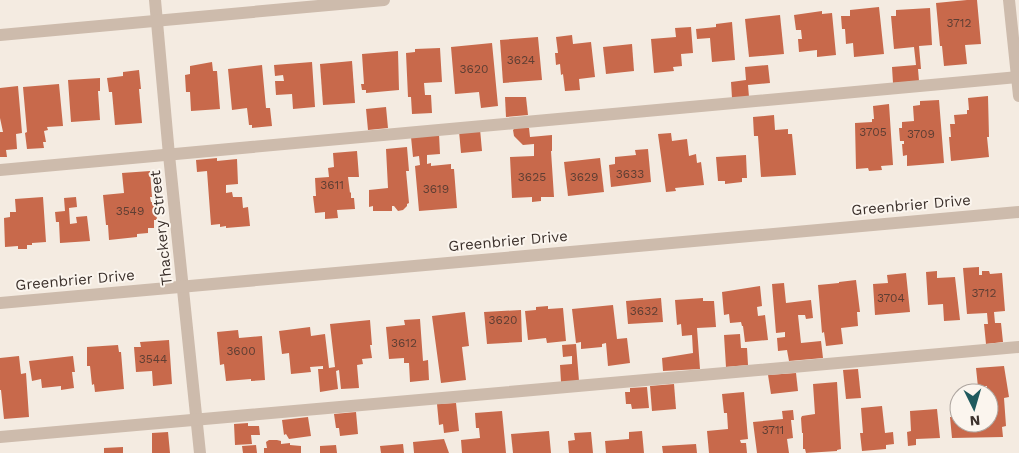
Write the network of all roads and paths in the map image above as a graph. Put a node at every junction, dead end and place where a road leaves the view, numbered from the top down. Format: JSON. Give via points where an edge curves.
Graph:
{"nodes":[{"id":1,"x":155,"y":0,"type":"edge"},
{"id":2,"x":384,"y":0,"type":"edge"},
{"id":3,"x":1009,"y":0,"type":"edge"},
{"id":4,"x":157,"y":20,"type":"junction"},
{"id":5,"x":0,"y":35,"type":"edge"},
{"id":6,"x":1018,"y":77,"type":"edge"},
{"id":7,"x":1019,"y":96,"type":"edge"},
{"id":8,"x":169,"y":155,"type":"junction"},
{"id":9,"x":0,"y":170,"type":"edge"},
{"id":10,"x":1019,"y":212,"type":"edge"},
{"id":11,"x":183,"y":287,"type":"junction"},
{"id":12,"x":0,"y":303,"type":"edge"},
{"id":13,"x":1019,"y":347,"type":"edge"},
{"id":14,"x":196,"y":421,"type":"junction"},
{"id":15,"x":0,"y":438,"type":"edge"},
{"id":16,"x":200,"y":453,"type":"edge"}],
"edges":[{"from":1,"to":4,"type":"street","name":"Thackery Street"},
{"from":2,"to":4,"type":"street"},
{"from":3,"to":6,"type":"street"},
{"from":4,"to":5,"type":"street"},
{"from":4,"to":8,"type":"street","name":"Thackery Street"},
{"from":6,"to":7,"type":"street"},
{"from":6,"to":8,"type":"street"},
{"from":8,"to":9,"type":"street"},
{"from":8,"to":11,"type":"street","name":"Thackery Street"},
{"from":10,"to":11,"type":"street","name":"Greenbrier Drive"},
{"from":11,"to":12,"type":"street","name":"Greenbrier Drive"},
{"from":11,"to":14,"type":"street","name":"Thackery Street"},
{"from":13,"to":14,"type":"street"},
{"from":14,"to":15,"type":"street"},
{"from":14,"to":16,"type":"street","name":"Thackery Street"}]}
